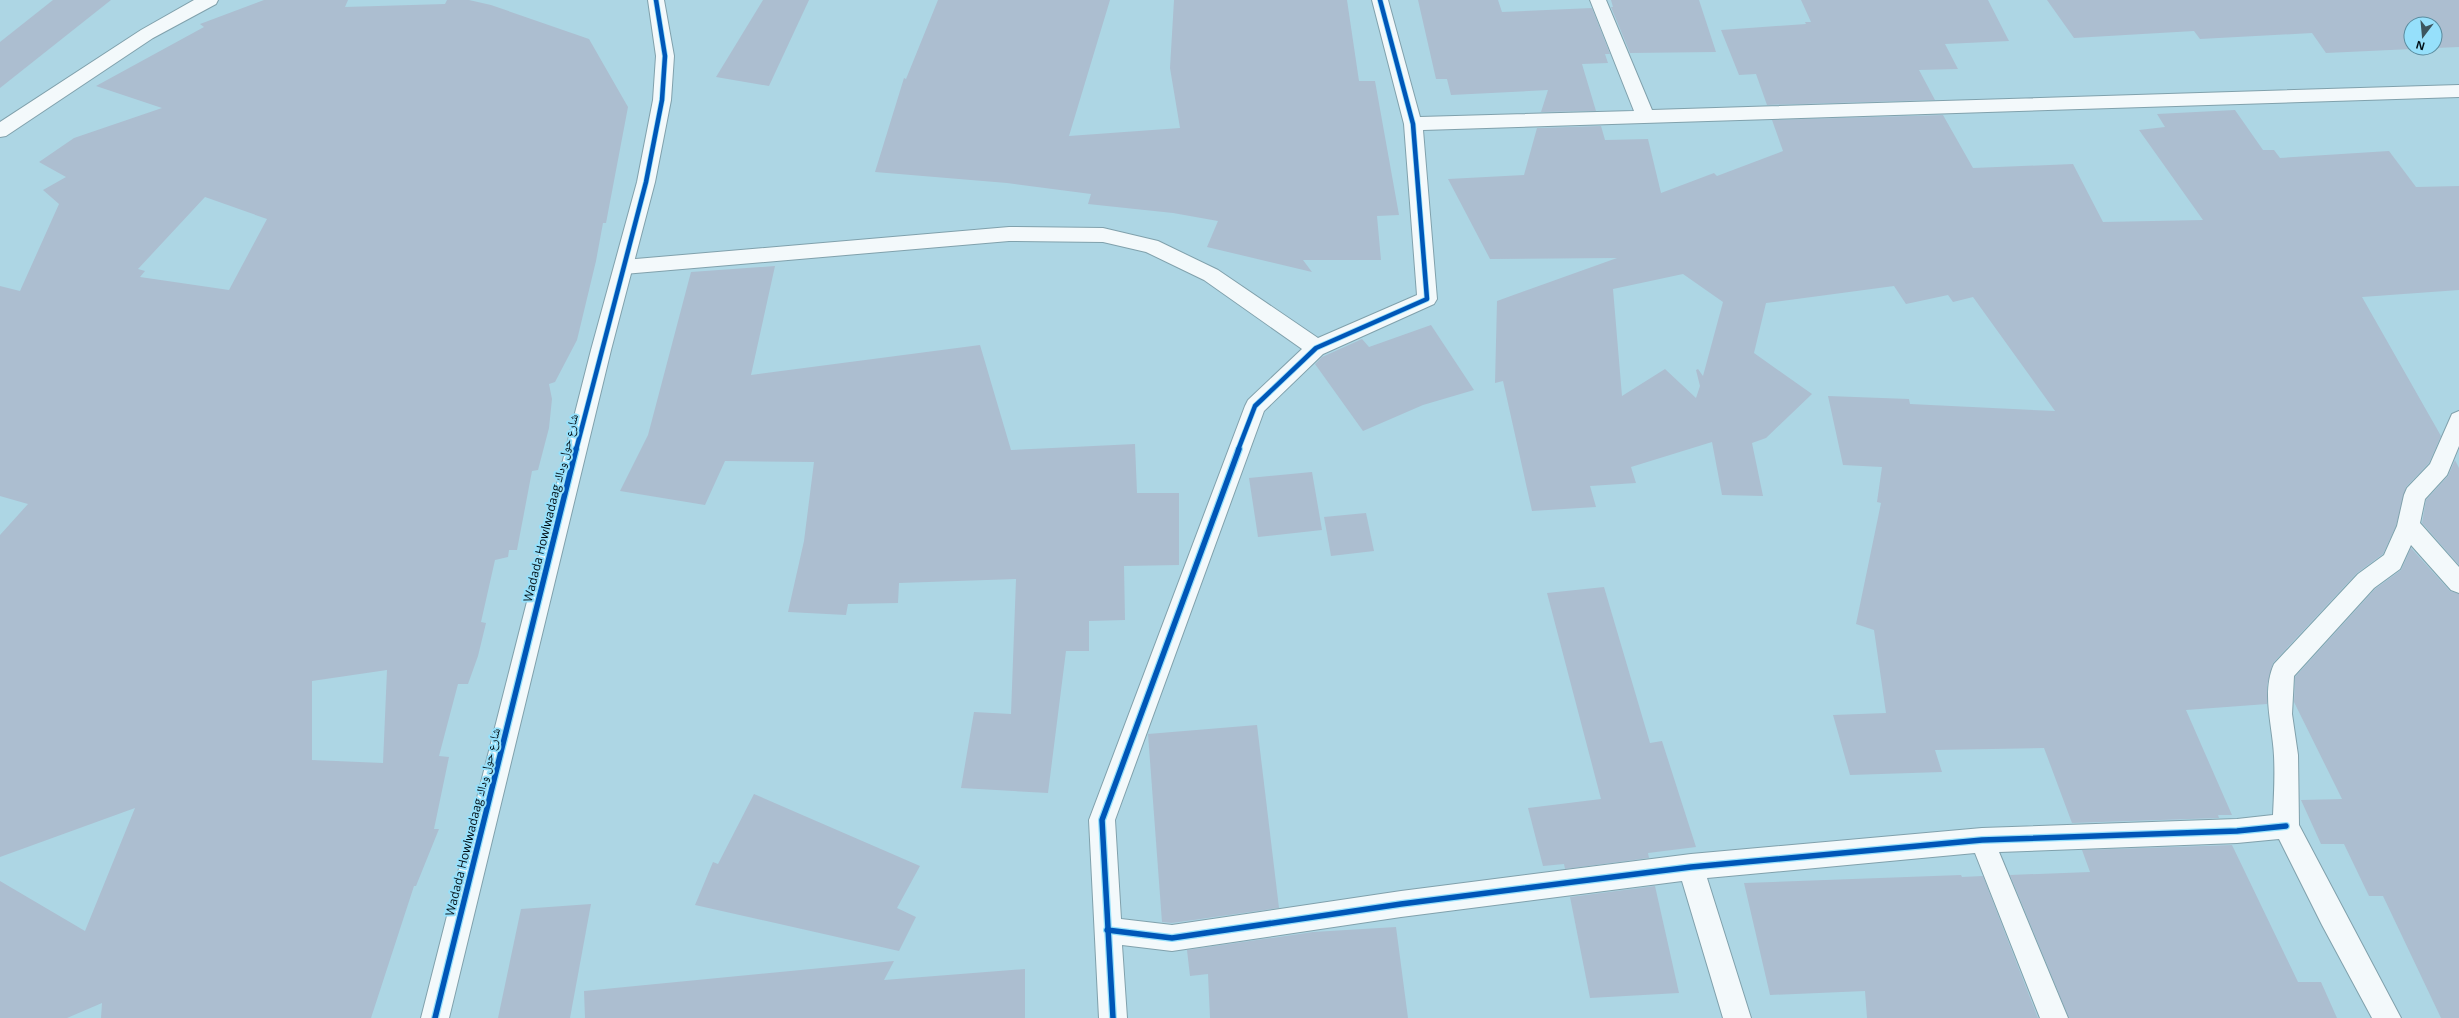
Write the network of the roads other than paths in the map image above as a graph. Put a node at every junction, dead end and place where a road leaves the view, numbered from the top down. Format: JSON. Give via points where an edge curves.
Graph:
{"nodes":[{"id":1,"x":210,"y":0,"type":"edge"},
{"id":2,"x":656,"y":0,"type":"edge"},
{"id":3,"x":1380,"y":0,"type":"edge"},
{"id":4,"x":1598,"y":0,"type":"edge"},
{"id":5,"x":2459,"y":91,"type":"edge"},
{"id":6,"x":1646,"y":117,"type":"junction"},
{"id":7,"x":1413,"y":124,"type":"junction"},
{"id":8,"x":0,"y":130,"type":"edge"},
{"id":9,"x":624,"y":267,"type":"junction"},
{"id":10,"x":1316,"y":348,"type":"junction"},
{"id":11,"x":2459,"y":420,"type":"edge"},
{"id":12,"x":2408,"y":526,"type":"junction"},
{"id":13,"x":2459,"y":583,"type":"edge"},
{"id":14,"x":2286,"y":826,"type":"junction"},
{"id":15,"x":1982,"y":840,"type":"junction"},
{"id":16,"x":1691,"y":867,"type":"junction"},
{"id":17,"x":1107,"y":930,"type":"junction"},
{"id":18,"x":435,"y":1018,"type":"edge"},
{"id":19,"x":1113,"y":1018,"type":"edge"},
{"id":20,"x":1736,"y":1018,"type":"edge"},
{"id":21,"x":2054,"y":1018,"type":"edge"},
{"id":22,"x":2387,"y":1018,"type":"edge"}],
"edges":[{"from":1,"to":8,"type":"street","via":[[147,34]]},
{"from":2,"to":9,"type":"street","name":"Wadada Howlwadaag شارع حول وداك","via":[[665,56],[662,100],[646,182]]},
{"from":3,"to":7,"type":"street"},
{"from":4,"to":6,"type":"street"},
{"from":5,"to":6,"type":"street"},
{"from":6,"to":7,"type":"street"},
{"from":7,"to":10,"type":"street","via":[[1427,299]]},
{"from":9,"to":10,"type":"street","via":[[1009,234],[1104,235],[1151,246],[1211,275]]},
{"from":9,"to":18,"type":"street","name":"Wadada Howlwadaag شارع حول وداك","via":[[601,350]]},
{"from":10,"to":17,"type":"street","via":[[1255,406],[1129,742],[1102,820]]},
{"from":11,"to":12,"type":"street","via":[[2439,469],[2415,495]]},
{"from":12,"to":13,"type":"street"},
{"from":12,"to":14,"type":"street","via":[[2392,562],[2366,581],[2282,672],[2280,714],[2286,755]]},
{"from":14,"to":15,"type":"street","via":[[2237,831]]},
{"from":14,"to":22,"type":"street","via":[[2331,916]]},
{"from":15,"to":16,"type":"street"},
{"from":15,"to":21,"type":"street"},
{"from":16,"to":17,"type":"street","via":[[1402,904],[1172,938]]},
{"from":16,"to":20,"type":"street"},
{"from":17,"to":19,"type":"street"}]}
